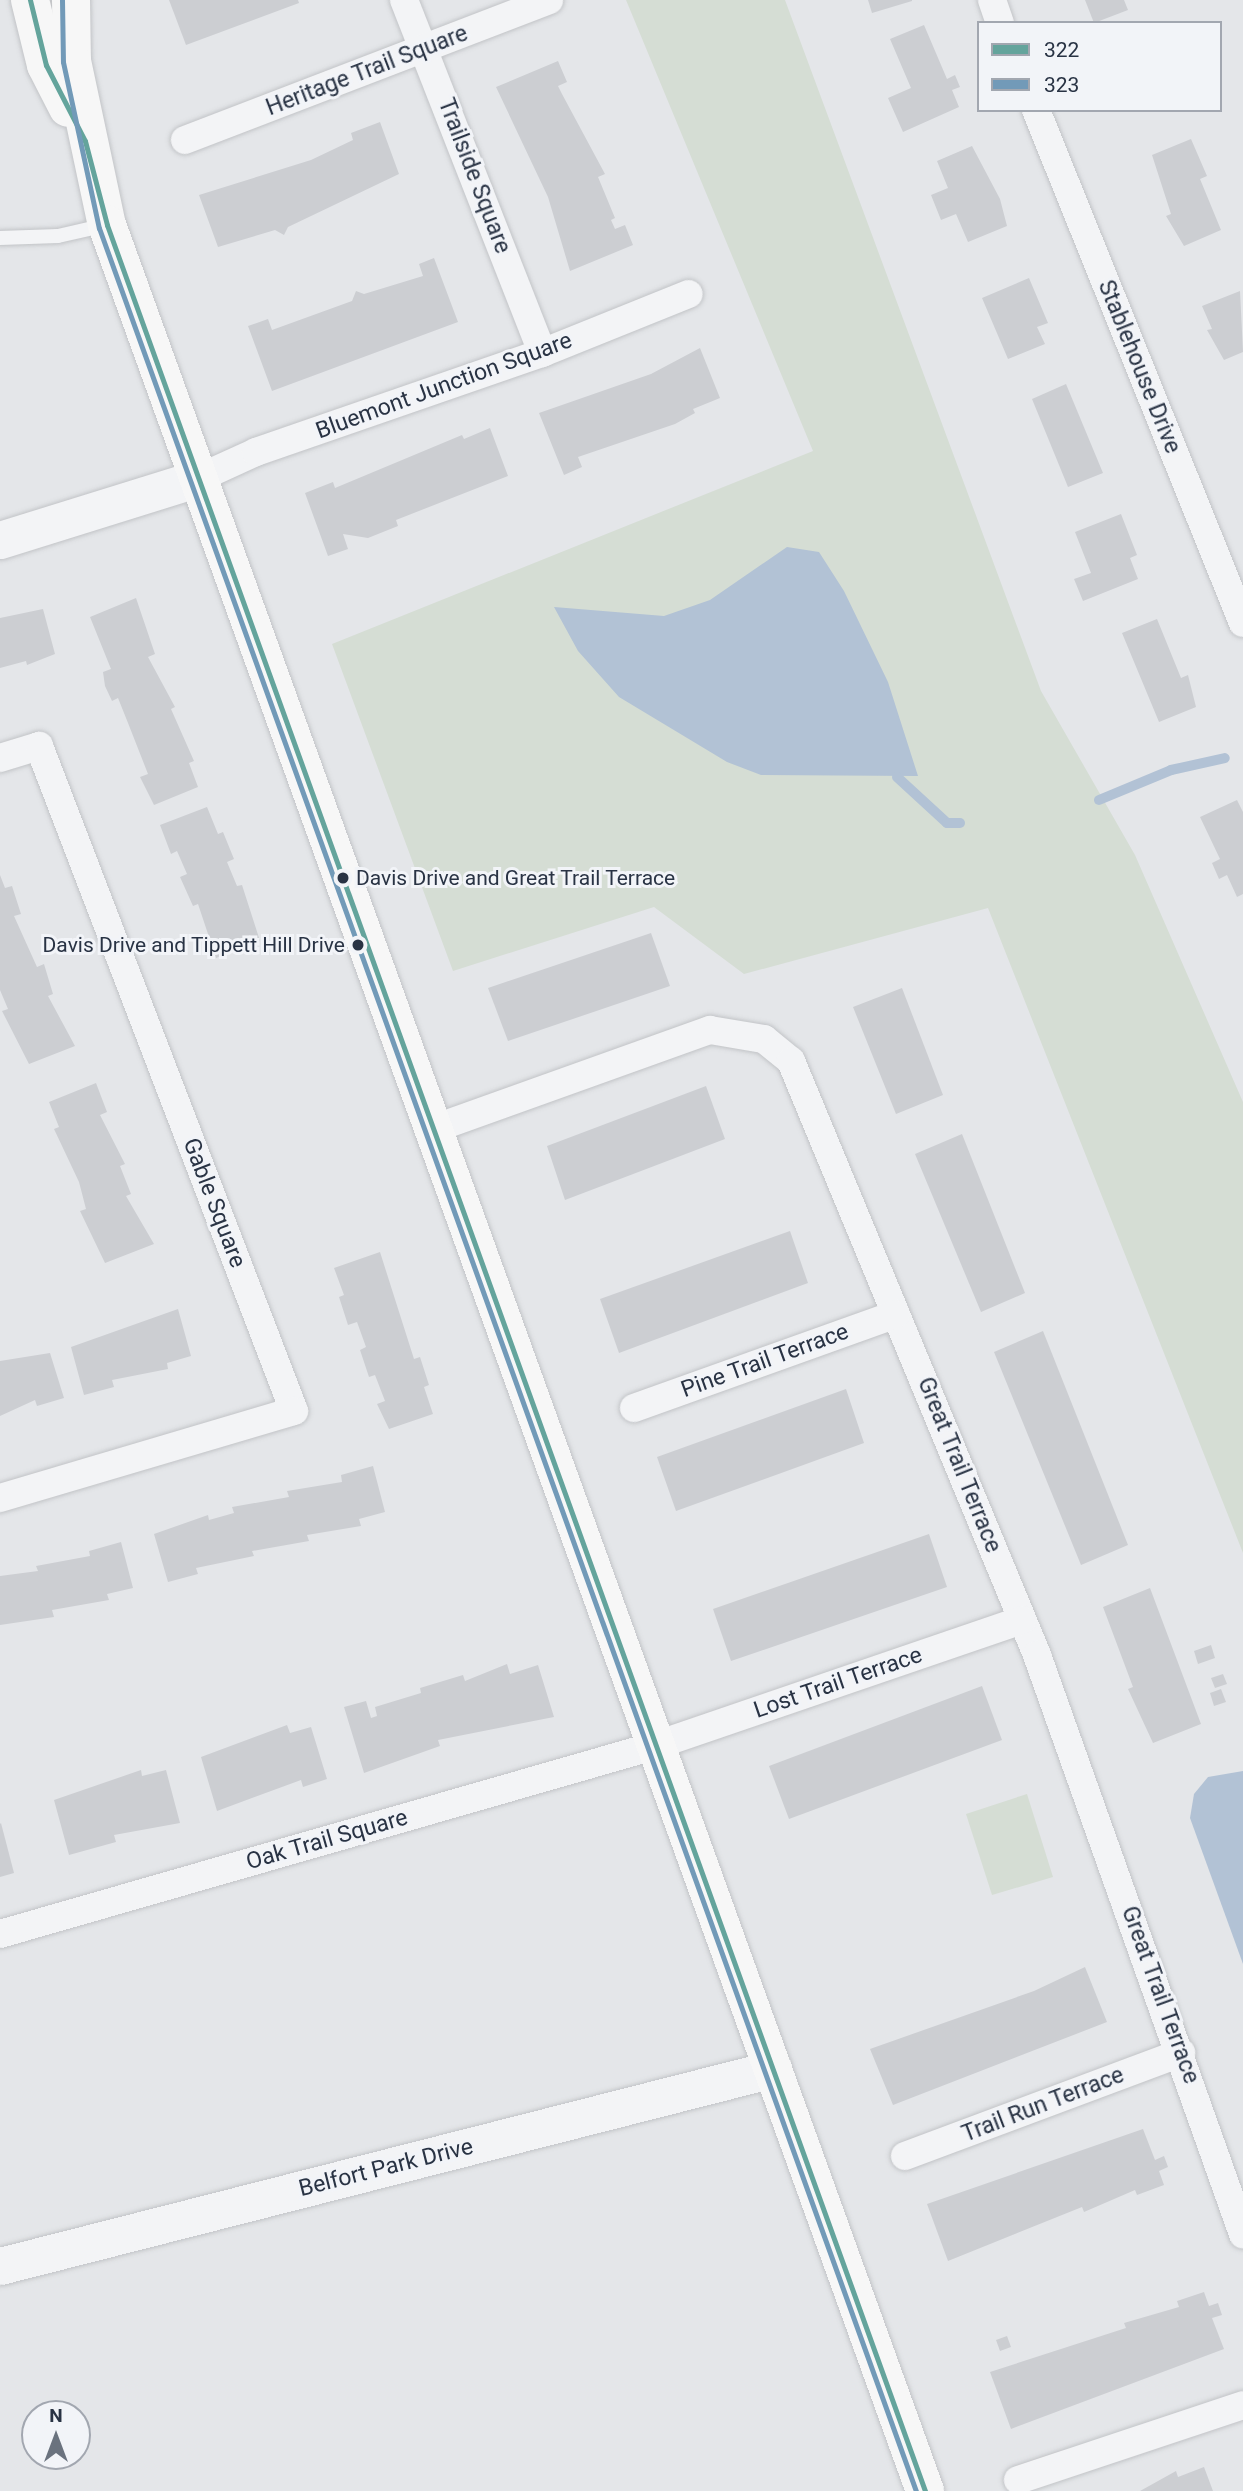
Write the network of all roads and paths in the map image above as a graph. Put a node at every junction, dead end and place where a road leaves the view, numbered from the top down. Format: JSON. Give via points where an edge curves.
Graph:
{"nodes":[{"id":1,"x":30,"y":0,"type":"edge"},
{"id":2,"x":71,"y":0,"type":"edge"},
{"id":3,"x":404,"y":0,"type":"edge"},
{"id":4,"x":549,"y":0,"type":"edge"},
{"id":5,"x":992,"y":0,"type":"edge"},
{"id":6,"x":999,"y":21,"type":"edge"},
{"id":7,"x":425,"y":50,"type":"junction"},
{"id":8,"x":1037,"y":112,"type":"edge"},
{"id":9,"x":185,"y":140,"type":"dead end"},
{"id":10,"x":85,"y":141,"type":"junction"},
{"id":11,"x":107,"y":225,"type":"junction"},
{"id":12,"x":0,"y":239,"type":"edge"},
{"id":13,"x":689,"y":294,"type":"dead end"},
{"id":14,"x":542,"y":353,"type":"junction"},
{"id":15,"x":199,"y":478,"type":"junction"},
{"id":16,"x":0,"y":540,"type":"edge"},
{"id":17,"x":1243,"y":623,"type":"edge"},
{"id":18,"x":0,"y":758,"type":"edge"},
{"id":19,"x":436,"y":1128,"type":"junction"},
{"id":20,"x":896,"y":1314,"type":"junction"},
{"id":21,"x":634,"y":1408,"type":"dead end"},
{"id":22,"x":0,"y":1498,"type":"edge"},
{"id":23,"x":1022,"y":1620,"type":"junction"},
{"id":24,"x":654,"y":1746,"type":"junction"},
{"id":25,"x":0,"y":1934,"type":"edge"},
{"id":26,"x":1181,"y":2053,"type":"junction"},
{"id":27,"x":773,"y":2069,"type":"junction"},
{"id":28,"x":905,"y":2157,"type":"dead end"},
{"id":29,"x":1243,"y":2234,"type":"edge"},
{"id":30,"x":0,"y":2266,"type":"edge"},
{"id":31,"x":1243,"y":2405,"type":"edge"},
{"id":32,"x":1018,"y":2480,"type":"dead end"},
{"id":33,"x":925,"y":2491,"type":"edge"}],
"edges":[{"from":1,"to":10,"type":"main road","via":[[46,65]]},
{"from":2,"to":10,"type":"main road","via":[[72,61]]},
{"from":3,"to":7,"type":"street","name":"Trailside Square"},
{"from":4,"to":7,"type":"street","name":"Heritage Trail Square"},
{"from":5,"to":6,"type":"street"},
{"from":7,"to":9,"type":"street","name":"Heritage Trail Square"},
{"from":7,"to":14,"type":"street","name":"Trailside Square"},
{"from":8,"to":17,"type":"street","name":"Stablehouse Drive"},
{"from":10,"to":11,"type":"main road"},
{"from":11,"to":12,"type":"lane","via":[[58,236]]},
{"from":11,"to":15,"type":"main road"},
{"from":13,"to":14,"type":"street","name":"Bluemont Junction Square"},
{"from":14,"to":15,"type":"street","name":"Bluemont Junction Square","via":[[256,452]]},
{"from":15,"to":16,"type":"street"},
{"from":15,"to":19,"type":"main road"},
{"from":18,"to":22,"type":"street","name":"Gable Square","via":[[40,746],[294,1411]]},
{"from":19,"to":20,"type":"street","name":"Great Trail Terrace","via":[[710,1030],[764,1039],[791,1061]]},
{"from":19,"to":24,"type":"main road"},
{"from":20,"to":21,"type":"street","name":"Pine Trail Terrace"},
{"from":20,"to":23,"type":"street","name":"Great Trail Terrace"},
{"from":23,"to":24,"type":"street","name":"Lost Trail Terrace"},
{"from":23,"to":26,"type":"street","name":"Great Trail Terrace"},
{"from":24,"to":25,"type":"street","name":"Oak Trail Square"},
{"from":24,"to":27,"type":"main road"},
{"from":26,"to":28,"type":"street","name":"Trail Run Terrace"},
{"from":26,"to":29,"type":"street","name":"Great Trail Terrace"},
{"from":27,"to":30,"type":"street","name":"Belfort Park Drive"},
{"from":27,"to":33,"type":"main road"},
{"from":31,"to":32,"type":"street"}]}
